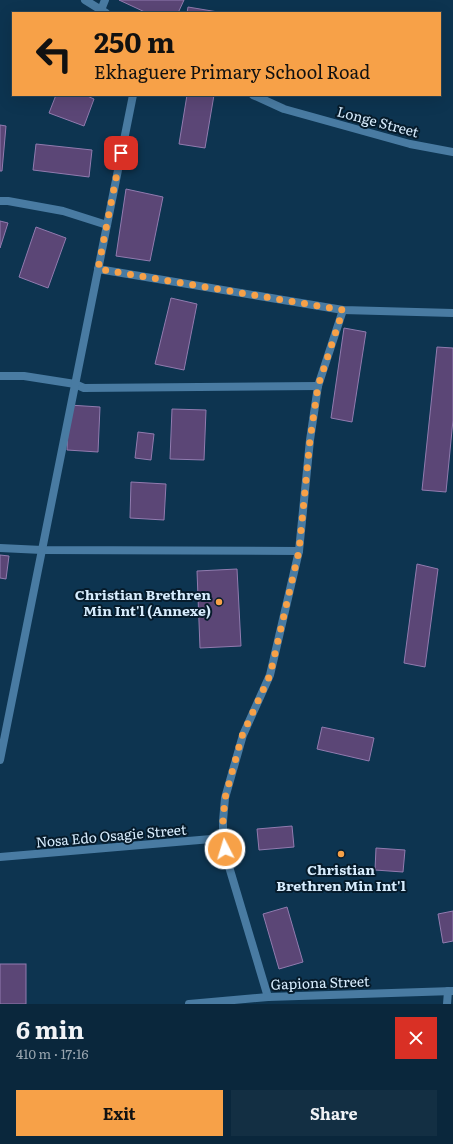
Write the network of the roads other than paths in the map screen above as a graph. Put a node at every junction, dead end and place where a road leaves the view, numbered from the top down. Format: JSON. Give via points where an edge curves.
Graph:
{"nodes":[{"id":1,"x":85,"y":0,"type":"edge"},
{"id":2,"x":105,"y":0,"type":"edge"},
{"id":3,"x":104,"y":11,"type":"edge"},
{"id":4,"x":133,"y":96,"type":"edge"},
{"id":5,"x":255,"y":96,"type":"edge"},
{"id":6,"x":453,"y":152,"type":"edge"},
{"id":7,"x":0,"y":201,"type":"edge"},
{"id":8,"x":107,"y":225,"type":"junction"},
{"id":9,"x":98,"y":269,"type":"junction"},
{"id":10,"x":343,"y":310,"type":"junction"},
{"id":11,"x":453,"y":313,"type":"edge"},
{"id":12,"x":0,"y":376,"type":"edge"},
{"id":13,"x":75,"y":384,"type":"junction"},
{"id":14,"x":318,"y":386,"type":"junction"},
{"id":15,"x":0,"y":548,"type":"edge"},
{"id":16,"x":42,"y":550,"type":"junction"},
{"id":17,"x":299,"y":551,"type":"junction"},
{"id":18,"x":4,"y":723,"type":"edge"},
{"id":19,"x":0,"y":760,"type":"edge"},
{"id":20,"x":223,"y":838,"type":"junction"},
{"id":21,"x":0,"y":857,"type":"edge"},
{"id":22,"x":451,"y":991,"type":"edge"},
{"id":23,"x":268,"y":997,"type":"junction"},
{"id":24,"x":231,"y":1002,"type":"edge"},
{"id":25,"x":189,"y":1004,"type":"edge"},
{"id":26,"x":447,"y":1004,"type":"edge"}],
"edges":[{"from":1,"to":3,"type":"street"},
{"from":2,"to":3,"type":"street"},
{"from":4,"to":8,"type":"street"},
{"from":5,"to":6,"type":"street","name":"Longe Street","via":[[284,109],[410,144]]},
{"from":7,"to":8,"type":"street","via":[[63,211]]},
{"from":8,"to":9,"type":"street"},
{"from":9,"to":10,"type":"street"},
{"from":9,"to":13,"type":"street"},
{"from":10,"to":11,"type":"street"},
{"from":10,"to":14,"type":"street"},
{"from":12,"to":13,"type":"street","via":[[24,376]]},
{"from":13,"to":14,"type":"street","via":[[84,388]]},
{"from":13,"to":16,"type":"street"},
{"from":14,"to":17,"type":"street"},
{"from":15,"to":16,"type":"street"},
{"from":16,"to":17,"type":"street"},
{"from":16,"to":18,"type":"street"},
{"from":17,"to":20,"type":"street","via":[[270,675],[242,736],[225,798]]},
{"from":18,"to":19,"type":"street"},
{"from":20,"to":21,"type":"street","name":"Nosa Edo Osagie Street"},
{"from":20,"to":23,"type":"street","via":[[227,860]]},
{"from":22,"to":23,"type":"street","name":"Gapiona Street"},
{"from":22,"to":26,"type":"street"},
{"from":23,"to":24,"type":"street","name":"Gapiona Street"},
{"from":24,"to":25,"type":"street","name":"Gapiona Street"}]}
